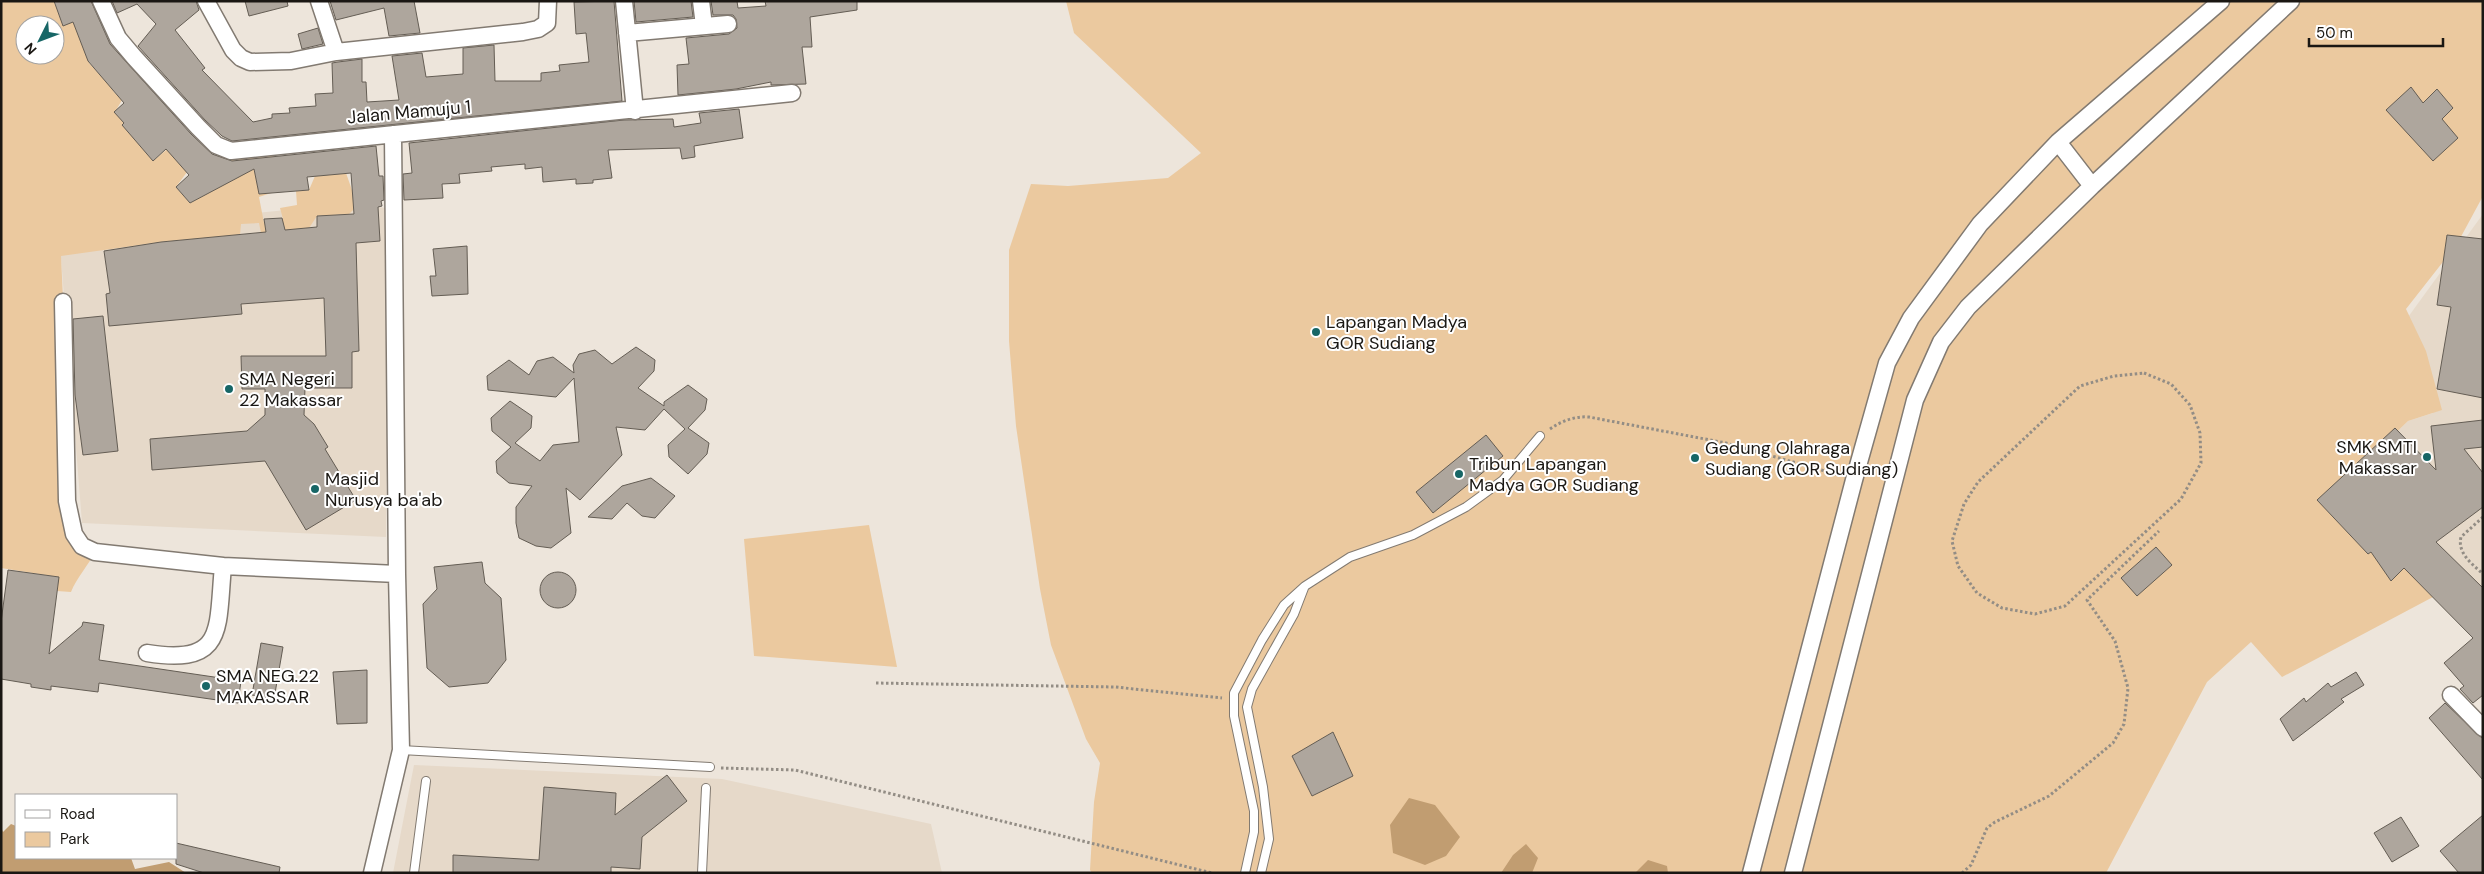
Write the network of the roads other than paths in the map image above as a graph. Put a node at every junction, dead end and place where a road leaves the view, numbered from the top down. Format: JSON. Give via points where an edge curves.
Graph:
{"nodes":[{"id":1,"x":101,"y":1,"type":"edge"},
{"id":2,"x":206,"y":1,"type":"edge"},
{"id":3,"x":319,"y":1,"type":"edge"},
{"id":4,"x":548,"y":1,"type":"edge"},
{"id":5,"x":624,"y":1,"type":"edge"},
{"id":6,"x":701,"y":1,"type":"edge"},
{"id":7,"x":2221,"y":1,"type":"edge"},
{"id":8,"x":2291,"y":1,"type":"edge"},
{"id":9,"x":728,"y":24,"type":"dead end"},
{"id":10,"x":704,"y":26,"type":"junction"},
{"id":11,"x":627,"y":33,"type":"junction"},
{"id":12,"x":336,"y":52,"type":"junction"},
{"id":13,"x":792,"y":93,"type":"dead end"},
{"id":14,"x":635,"y":111,"type":"junction"},
{"id":15,"x":393,"y":134,"type":"junction"},
{"id":16,"x":2058,"y":142,"type":"junction"},
{"id":17,"x":2092,"y":186,"type":"junction"},
{"id":18,"x":63,"y":302,"type":"dead end"},
{"id":19,"x":1540,"y":436,"type":"road end"},
{"id":20,"x":223,"y":566,"type":"junction"},
{"id":21,"x":397,"y":574,"type":"junction"},
{"id":22,"x":1304,"y":586,"type":"junction"},
{"id":23,"x":147,"y":654,"type":"dead end"},
{"id":24,"x":2451,"y":695,"type":"dead end"},
{"id":25,"x":2483,"y":728,"type":"edge"},
{"id":26,"x":402,"y":750,"type":"junction"},
{"id":27,"x":710,"y":767,"type":"road end"},
{"id":28,"x":426,"y":781,"type":"dead end"},
{"id":29,"x":706,"y":788,"type":"dead end"},
{"id":30,"x":372,"y":873,"type":"edge"},
{"id":31,"x":414,"y":873,"type":"edge"},
{"id":32,"x":702,"y":873,"type":"edge"},
{"id":33,"x":1245,"y":873,"type":"edge"},
{"id":34,"x":1261,"y":873,"type":"edge"},
{"id":35,"x":1751,"y":873,"type":"edge"},
{"id":36,"x":1794,"y":873,"type":"edge"}],
"edges":[{"from":1,"to":15,"type":"street","name":"Jalan Mamuju 1","via":[[118,38],[198,127],[223,149],[231,151]]},
{"from":2,"to":12,"type":"street","via":[[233,50],[250,62],[291,60]]},
{"from":3,"to":12,"type":"street"},
{"from":4,"to":12,"type":"street","via":[[547,23],[538,29]]},
{"from":5,"to":11,"type":"street"},
{"from":6,"to":10,"type":"street"},
{"from":7,"to":16,"type":"street"},
{"from":8,"to":17,"type":"street"},
{"from":9,"to":10,"type":"street"},
{"from":10,"to":11,"type":"street"},
{"from":11,"to":14,"type":"street"},
{"from":13,"to":14,"type":"street","name":"Jalan Mamuju 1"},
{"from":14,"to":15,"type":"street","name":"Jalan Mamuju 1"},
{"from":15,"to":21,"type":"street"},
{"from":16,"to":17,"type":"street"},
{"from":16,"to":35,"type":"street","via":[[1980,224],[1911,318],[1887,363]]},
{"from":17,"to":36,"type":"street","via":[[1968,307],[1941,342],[1915,400]]},
{"from":18,"to":20,"type":"street","via":[[67,502],[74,534],[82,546],[95,552]]},
{"from":19,"to":22,"type":"lane","via":[[1503,480],[1466,507],[1413,535],[1350,557]]},
{"from":20,"to":21,"type":"street"},
{"from":20,"to":23,"type":"street","via":[[214,636],[205,650],[188,657]]},
{"from":21,"to":26,"type":"street"},
{"from":22,"to":33,"type":"lane","via":[[1284,605],[1262,640],[1233,699],[1254,811],[1254,832]]},
{"from":22,"to":34,"type":"lane","via":[[1294,614],[1252,689],[1247,707],[1264,787],[1269,839]]},
{"from":24,"to":25,"type":"street"},
{"from":26,"to":27,"type":"lane"},
{"from":26,"to":30,"type":"street"},
{"from":28,"to":31,"type":"lane"},
{"from":29,"to":32,"type":"lane"}]}
